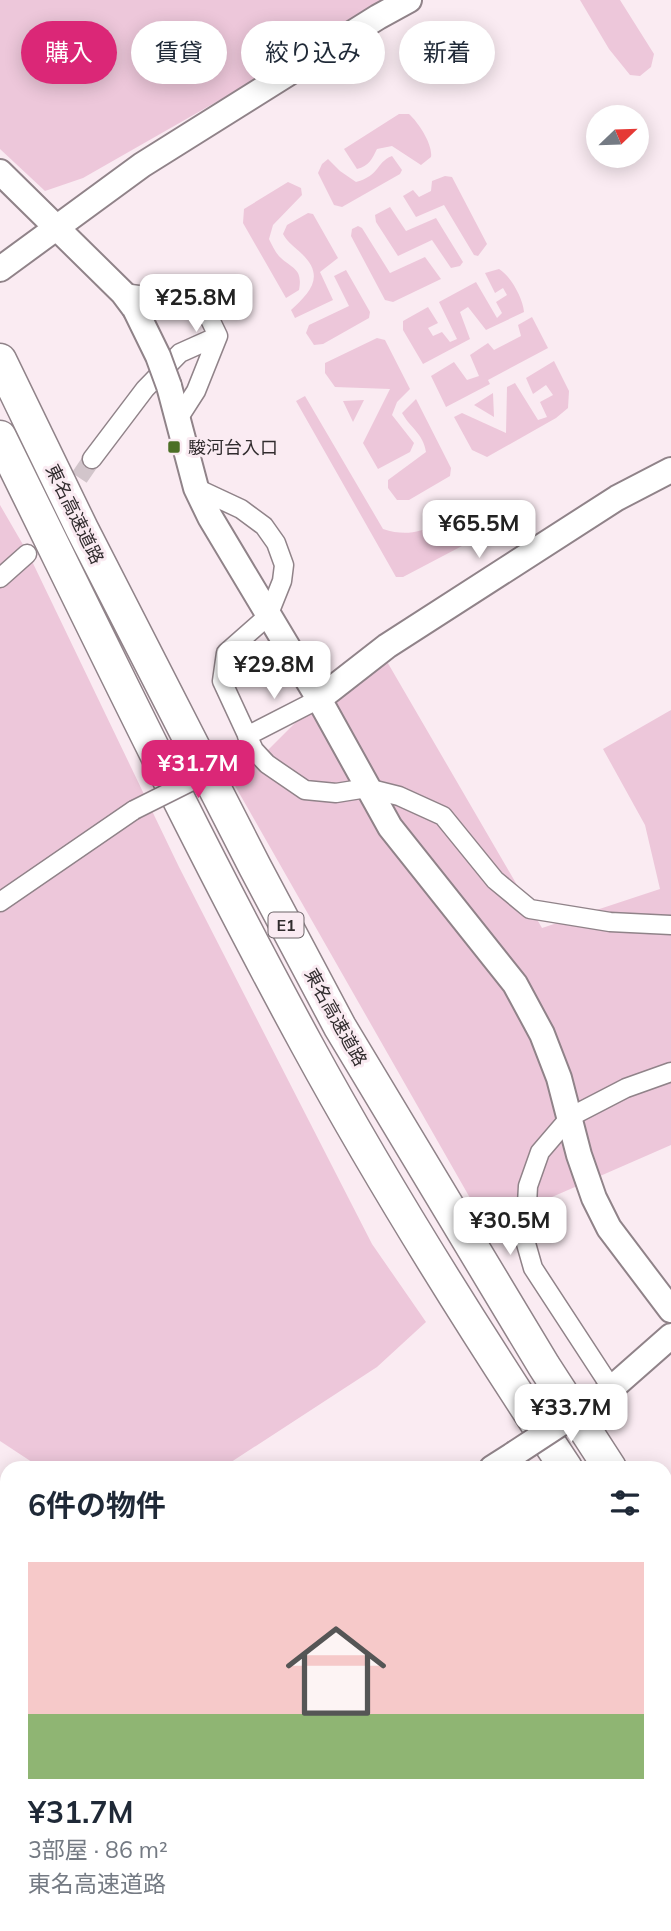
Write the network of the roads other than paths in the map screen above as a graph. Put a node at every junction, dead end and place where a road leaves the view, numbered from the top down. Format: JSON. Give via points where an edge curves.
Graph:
{"nodes":[{"id":1,"x":409,"y":0,"type":"edge"},
{"id":2,"x":0,"y":172,"type":"edge"},
{"id":3,"x":57,"y":226,"type":"junction"},
{"id":4,"x":8,"y":263,"type":"edge"},
{"id":5,"x":129,"y":301,"type":"junction"},
{"id":6,"x":218,"y":336,"type":"junction"},
{"id":7,"x":0,"y":360,"type":"edge"},
{"id":8,"x":177,"y":419,"type":"junction"},
{"id":9,"x":0,"y":437,"type":"edge"},
{"id":10,"x":92,"y":459,"type":"tunnel mouth"},
{"id":11,"x":671,"y":470,"type":"edge"},
{"id":12,"x":196,"y":488,"type":"junction"},
{"id":13,"x":27,"y":554,"type":"dead end"},
{"id":14,"x":0,"y":578,"type":"edge"},
{"id":15,"x":268,"y":616,"type":"junction"},
{"id":16,"x":318,"y":699,"type":"junction"},
{"id":17,"x":248,"y":747,"type":"junction"},
{"id":18,"x":367,"y":788,"type":"junction"},
{"id":19,"x":0,"y":902,"type":"edge"},
{"id":20,"x":671,"y":925,"type":"edge"},
{"id":21,"x":671,"y":1072,"type":"edge"},
{"id":22,"x":570,"y":1117,"type":"junction"},
{"id":23,"x":671,"y":1310,"type":"edge"},
{"id":24,"x":671,"y":1336,"type":"edge"},
{"id":25,"x":608,"y":1392,"type":"junction"},
{"id":26,"x":506,"y":1461,"type":"edge"},
{"id":27,"x":561,"y":1461,"type":"edge"},
{"id":28,"x":606,"y":1461,"type":"edge"}],
"edges":[{"from":1,"to":3,"type":"street","via":[[142,165]]},
{"from":2,"to":3,"type":"street"},
{"from":3,"to":4,"type":"street"},
{"from":3,"to":5,"type":"street"},
{"from":5,"to":6,"type":"street","via":[[185,301],[206,311]]},
{"from":5,"to":8,"type":"street","bridge":true,"via":[[150,338]]},
{"from":6,"to":8,"type":"street","via":[[196,391]]},
{"from":6,"to":10,"type":"street","via":[[180,354],[145,390]]},
{"from":7,"to":28,"type":"highway","name":"東名高速道路","number":"E1","via":[[82,529],[340,1027]]},
{"from":8,"to":12,"type":"street"},
{"from":9,"to":27,"type":"highway","name":"東名高速道路","number":"E1","via":[[307,1046],[403,1210]]},
{"from":11,"to":16,"type":"street","via":[[617,498],[387,646]]},
{"from":12,"to":15,"type":"street"},
{"from":12,"to":15,"type":"street","via":[[241,509],[276,542],[284,565]]},
{"from":13,"to":14,"type":"street"},
{"from":15,"to":16,"type":"street"},
{"from":15,"to":17,"type":"street","via":[[226,653],[222,681]]},
{"from":16,"to":17,"type":"street"},
{"from":16,"to":18,"type":"street"},
{"from":17,"to":18,"type":"street","via":[[305,790],[336,793]]},
{"from":17,"to":19,"type":"street","bridge":true,"via":[[134,810]]},
{"from":18,"to":20,"type":"street","via":[[399,796],[443,816],[495,880],[530,909],[610,922]]},
{"from":18,"to":22,"type":"street","via":[[390,827],[515,984],[542,1034]]},
{"from":21,"to":22,"type":"street","via":[[626,1088]]},
{"from":22,"to":23,"type":"street","via":[[590,1188],[604,1218]]},
{"from":22,"to":25,"type":"street","via":[[540,1152],[528,1185],[525,1240],[533,1268]]},
{"from":24,"to":25,"type":"street"},
{"from":25,"to":26,"type":"street","bridge":true}]}
